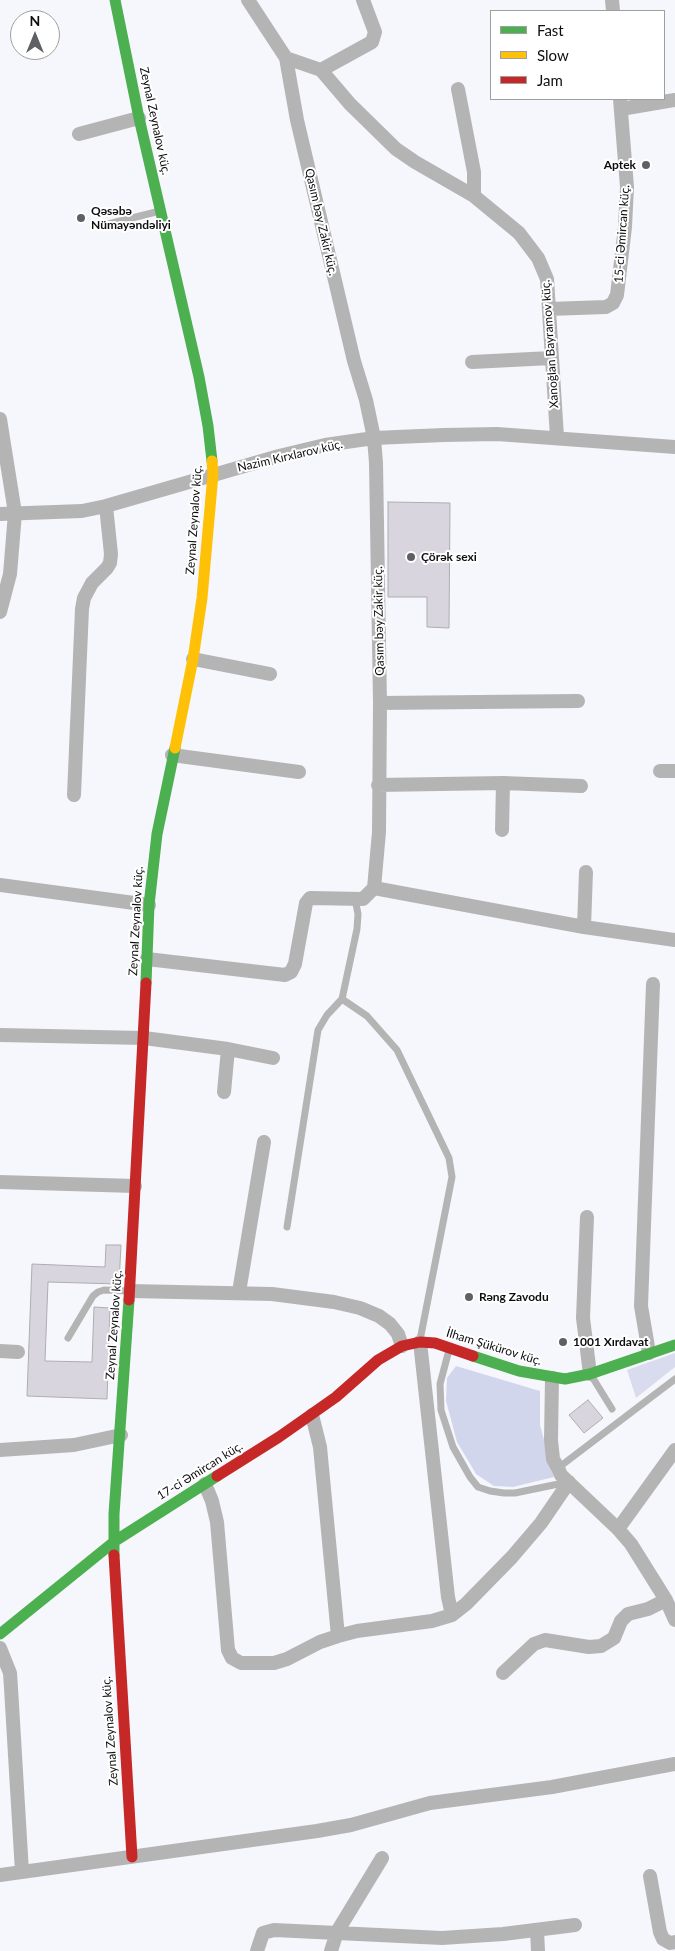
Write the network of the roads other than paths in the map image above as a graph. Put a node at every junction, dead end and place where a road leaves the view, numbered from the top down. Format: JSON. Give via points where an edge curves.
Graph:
{"nodes":[{"id":1,"x":115,"y":0,"type":"edge"},
{"id":2,"x":248,"y":0,"type":"edge"},
{"id":3,"x":363,"y":0,"type":"edge"},
{"id":4,"x":286,"y":58,"type":"junction"},
{"id":5,"x":321,"y":70,"type":"junction"},
{"id":6,"x":458,"y":89,"type":"dead end"},
{"id":7,"x":675,"y":100,"type":"edge"},
{"id":8,"x":621,"y":104,"type":"edge"},
{"id":9,"x":139,"y":118,"type":"junction"},
{"id":10,"x":79,"y":134,"type":"dead end"},
{"id":11,"x":474,"y":196,"type":"junction"},
{"id":12,"x":161,"y":211,"type":"junction"},
{"id":13,"x":108,"y":224,"type":"dead end"},
{"id":14,"x":549,"y":309,"type":"junction"},
{"id":15,"x":551,"y":358,"type":"junction"},
{"id":16,"x":472,"y":362,"type":"dead end"},
{"id":17,"x":0,"y":419,"type":"edge"},
{"id":18,"x":557,"y":437,"type":"junction"},
{"id":19,"x":374,"y":438,"type":"junction"},
{"id":20,"x":675,"y":447,"type":"edge"},
{"id":21,"x":213,"y":474,"type":"junction"},
{"id":22,"x":106,"y":506,"type":"junction"},
{"id":23,"x":15,"y":513,"type":"junction"},
{"id":24,"x":0,"y":514,"type":"edge"},
{"id":25,"x":0,"y":612,"type":"edge"},
{"id":26,"x":193,"y":660,"type":"junction"},
{"id":27,"x":270,"y":674,"type":"dead end"},
{"id":28,"x":578,"y":701,"type":"dead end"},
{"id":29,"x":380,"y":703,"type":"junction"},
{"id":30,"x":172,"y":755,"type":"junction"},
{"id":31,"x":660,"y":771,"type":"dead end"},
{"id":32,"x":675,"y":771,"type":"edge"},
{"id":33,"x":300,"y":772,"type":"dead end"},
{"id":34,"x":503,"y":783,"type":"junction"},
{"id":35,"x":378,"y":786,"type":"junction"},
{"id":36,"x":581,"y":786,"type":"dead end"},
{"id":37,"x":74,"y":795,"type":"dead end"},
{"id":38,"x":502,"y":830,"type":"dead end"},
{"id":39,"x":586,"y":872,"type":"dead end"},
{"id":40,"x":0,"y":885,"type":"edge"},
{"id":41,"x":374,"y":888,"type":"junction"},
{"id":42,"x":355,"y":899,"type":"junction"},
{"id":43,"x":149,"y":905,"type":"junction"},
{"id":44,"x":584,"y":927,"type":"junction"},
{"id":45,"x":675,"y":940,"type":"edge"},
{"id":46,"x":147,"y":959,"type":"junction"},
{"id":47,"x":653,"y":984,"type":"dead end"},
{"id":48,"x":342,"y":999,"type":"junction"},
{"id":49,"x":0,"y":1034,"type":"edge"},
{"id":50,"x":144,"y":1038,"type":"junction"},
{"id":51,"x":228,"y":1049,"type":"junction"},
{"id":52,"x":273,"y":1058,"type":"dead end"},
{"id":53,"x":224,"y":1092,"type":"dead end"},
{"id":54,"x":264,"y":1142,"type":"dead end"},
{"id":55,"x":0,"y":1182,"type":"edge"},
{"id":56,"x":135,"y":1186,"type":"junction"},
{"id":57,"x":587,"y":1217,"type":"dead end"},
{"id":58,"x":287,"y":1227,"type":"dead end"},
{"id":59,"x":130,"y":1291,"type":"junction"},
{"id":60,"x":239,"y":1292,"type":"junction"},
{"id":61,"x":68,"y":1338,"type":"dead end"},
{"id":62,"x":420,"y":1342,"type":"junction"},
{"id":63,"x":675,"y":1345,"type":"edge"},
{"id":64,"x":402,"y":1346,"type":"junction"},
{"id":65,"x":450,"y":1347,"type":"junction"},
{"id":66,"x":0,"y":1351,"type":"edge"},
{"id":67,"x":18,"y":1352,"type":"dead end"},
{"id":68,"x":649,"y":1353,"type":"junction"},
{"id":69,"x":590,"y":1374,"type":"junction"},
{"id":70,"x":552,"y":1378,"type":"junction"},
{"id":71,"x":675,"y":1379,"type":"edge"},
{"id":72,"x":612,"y":1409,"type":"dead end"},
{"id":73,"x":312,"y":1415,"type":"junction"},
{"id":74,"x":121,"y":1435,"type":"junction"},
{"id":75,"x":0,"y":1450,"type":"edge"},
{"id":76,"x":675,"y":1450,"type":"edge"},
{"id":77,"x":558,"y":1468,"type":"junction"},
{"id":78,"x":569,"y":1482,"type":"junction"},
{"id":79,"x":205,"y":1484,"type":"junction"},
{"id":80,"x":618,"y":1529,"type":"junction"},
{"id":81,"x":115,"y":1541,"type":"junction"},
{"id":82,"x":666,"y":1600,"type":"junction"},
{"id":83,"x":452,"y":1615,"type":"junction"},
{"id":84,"x":675,"y":1620,"type":"edge"},
{"id":85,"x":0,"y":1634,"type":"edge"},
{"id":86,"x":338,"y":1636,"type":"junction"},
{"id":87,"x":0,"y":1648,"type":"edge"},
{"id":88,"x":503,"y":1673,"type":"dead end"},
{"id":89,"x":675,"y":1764,"type":"edge"},
{"id":90,"x":132,"y":1857,"type":"junction"},
{"id":91,"x":382,"y":1858,"type":"dead end"},
{"id":92,"x":22,"y":1872,"type":"junction"},
{"id":93,"x":0,"y":1875,"type":"edge"},
{"id":94,"x":650,"y":1876,"type":"dead end"},
{"id":95,"x":575,"y":1925,"type":"dead end"},
{"id":96,"x":537,"y":1930,"type":"junction"},
{"id":97,"x":337,"y":1932,"type":"junction"},
{"id":98,"x":675,"y":1942,"type":"edge"},
{"id":99,"x":257,"y":1951,"type":"edge"},
{"id":100,"x":331,"y":1951,"type":"edge"},
{"id":101,"x":538,"y":1951,"type":"edge"}],
"edges":[{"from":1,"to":9,"type":"street","name":"Zeynal Zeynalov küç."},
{"from":2,"to":4,"type":"street"},
{"from":3,"to":5,"type":"street","via":[[375,32],[372,42]]},
{"from":4,"to":5,"type":"street"},
{"from":4,"to":19,"type":"street","name":"Qasım bəy Zakir küç.","via":[[297,120]]},
{"from":5,"to":11,"type":"street","name":"Xanoğlan Bayramov küç.","via":[[396,149]]},
{"from":6,"to":11,"type":"street","via":[[474,172]]},
{"from":7,"to":8,"type":"street"},
{"from":8,"to":14,"type":"street","name":"15-ci Əmircan küç.","via":[[627,188],[618,295],[606,307]]},
{"from":9,"to":10,"type":"street"},
{"from":9,"to":12,"type":"street","name":"Zeynal Zeynalov küç."},
{"from":11,"to":14,"type":"street","name":"Xanoğlan Bayramov küç.","via":[[519,233],[538,258],[547,279]]},
{"from":12,"to":13,"type":"lane"},
{"from":12,"to":21,"type":"street","name":"Zeynal Zeynalov küç.","via":[[208,426]]},
{"from":14,"to":15,"type":"street","name":"Xanoğlan Bayramov küç."},
{"from":15,"to":16,"type":"street"},
{"from":15,"to":18,"type":"street","name":"Xanoğlan Bayramov küç."},
{"from":17,"to":23,"type":"street"},
{"from":18,"to":19,"type":"street","name":"Nazim Kırxlarov küç.","via":[[462,434]]},
{"from":18,"to":20,"type":"street","name":"Nazim Kırxlarov küç."},
{"from":19,"to":21,"type":"street","name":"Nazim Kırxlarov küç.","via":[[325,445]]},
{"from":19,"to":29,"type":"street","name":"Qasım bəy Zakir küç."},
{"from":21,"to":22,"type":"street","name":"Nazim Kırxlarov küç."},
{"from":21,"to":26,"type":"street","name":"Zeynal Zeynalov küç."},
{"from":22,"to":23,"type":"street","name":"Nazim Kırxlarov küç.","via":[[82,511]]},
{"from":22,"to":37,"type":"street","via":[[112,554],[107,568],[92,583],[82,609]]},
{"from":23,"to":24,"type":"street","name":"Nazim Kırxlarov küç."},
{"from":23,"to":25,"type":"street","via":[[10,574]]},
{"from":26,"to":27,"type":"street"},
{"from":26,"to":30,"type":"street","name":"Zeynal Zeynalov küç."},
{"from":28,"to":29,"type":"street"},
{"from":29,"to":35,"type":"street","name":"Qasım bəy Zakir küç."},
{"from":30,"to":33,"type":"street"},
{"from":30,"to":43,"type":"street","name":"Zeynal Zeynalov küç.","via":[[157,834]]},
{"from":31,"to":32,"type":"street"},
{"from":34,"to":35,"type":"street"},
{"from":34,"to":36,"type":"street"},
{"from":34,"to":38,"type":"street"},
{"from":35,"to":41,"type":"street","name":"Qasım bəy Zakir küç.","via":[[379,832]]},
{"from":39,"to":44,"type":"street"},
{"from":40,"to":43,"type":"street"},
{"from":41,"to":42,"type":"street","via":[[363,899]]},
{"from":41,"to":44,"type":"street"},
{"from":42,"to":46,"type":"street","via":[[310,898],[306,904],[295,964],[285,975]]},
{"from":42,"to":48,"type":"lane","via":[[357,929]]},
{"from":43,"to":46,"type":"street","name":"Zeynal Zeynalov küç."},
{"from":44,"to":45,"type":"street"},
{"from":46,"to":50,"type":"street","name":"Zeynal Zeynalov küç."},
{"from":47,"to":68,"type":"street","via":[[641,1306]]},
{"from":48,"to":58,"type":"lane","via":[[318,1030]]},
{"from":48,"to":62,"type":"lane","via":[[366,1016],[398,1050],[449,1158],[452,1177]]},
{"from":49,"to":50,"type":"street"},
{"from":50,"to":51,"type":"street"},
{"from":50,"to":56,"type":"street","name":"Zeynal Zeynalov küç."},
{"from":51,"to":52,"type":"street"},
{"from":51,"to":53,"type":"street"},
{"from":54,"to":60,"type":"street"},
{"from":55,"to":56,"type":"street"},
{"from":56,"to":59,"type":"street","name":"Zeynal Zeynalov küç."},
{"from":57,"to":69,"type":"street","via":[[583,1318]]},
{"from":59,"to":60,"type":"street"},
{"from":59,"to":61,"type":"lane","via":[[98,1292]]},
{"from":59,"to":74,"type":"street","name":"Zeynal Zeynalov küç."},
{"from":60,"to":64,"type":"street","via":[[334,1302],[360,1308],[390,1324]]},
{"from":62,"to":64,"type":"street","name":"17-ci Əmircan küç."},
{"from":62,"to":65,"type":"street","name":"İlham Şükürov küç."},
{"from":62,"to":83,"type":"street"},
{"from":63,"to":68,"type":"street","name":"İlham Şükürov küç."},
{"from":64,"to":73,"type":"street","name":"17-ci Əmircan küç.","via":[[378,1360]]},
{"from":65,"to":70,"type":"street","name":"İlham Şükürov küç.","via":[[519,1371]]},
{"from":65,"to":78,"type":"lane","via":[[440,1384],[441,1410],[453,1447],[478,1487],[490,1492],[515,1493]]},
{"from":66,"to":67,"type":"street"},
{"from":68,"to":69,"type":"street","name":"İlham Şükürov küç."},
{"from":69,"to":70,"type":"street","name":"İlham Şükürov küç."},
{"from":69,"to":72,"type":"lane"},
{"from":70,"to":77,"type":"street","via":[[551,1440]]},
{"from":71,"to":77,"type":"lane"},
{"from":73,"to":79,"type":"street","name":"17-ci Əmircan küç."},
{"from":73,"to":86,"type":"street","via":[[320,1447]]},
{"from":74,"to":75,"type":"street","via":[[74,1445]]},
{"from":74,"to":81,"type":"street","name":"Zeynal Zeynalov küç.","via":[[114,1514]]},
{"from":76,"to":80,"type":"street"},
{"from":77,"to":78,"type":"street"},
{"from":78,"to":80,"type":"street"},
{"from":78,"to":83,"type":"street","via":[[541,1523],[512,1557]]},
{"from":79,"to":81,"type":"street","name":"17-ci Əmircan küç."},
{"from":79,"to":86,"type":"street","via":[[217,1522],[228,1650],[232,1658],[241,1662],[274,1662]]},
{"from":80,"to":82,"type":"street"},
{"from":81,"to":85,"type":"street","name":"17-ci Əmircan küç."},
{"from":81,"to":90,"type":"street","name":"Zeynal Zeynalov küç.","via":[[114,1573]]},
{"from":82,"to":84,"type":"street"},
{"from":82,"to":88,"type":"street","via":[[628,1614],[621,1621],[614,1638],[601,1646],[545,1640],[534,1644]]},
{"from":83,"to":86,"type":"street"},
{"from":87,"to":92,"type":"street","via":[[12,1688]]},
{"from":89,"to":90,"type":"street","via":[[552,1787],[430,1803],[325,1830]]},
{"from":90,"to":92,"type":"street"},
{"from":91,"to":97,"type":"street"},
{"from":92,"to":93,"type":"street"},
{"from":94,"to":98,"type":"street","via":[[660,1932],[663,1939]]},
{"from":95,"to":96,"type":"street"},
{"from":96,"to":97,"type":"street","via":[[442,1938]]},
{"from":96,"to":101,"type":"street"},
{"from":97,"to":99,"type":"street","via":[[274,1930],[263,1933]]},
{"from":97,"to":100,"type":"street"}]}
